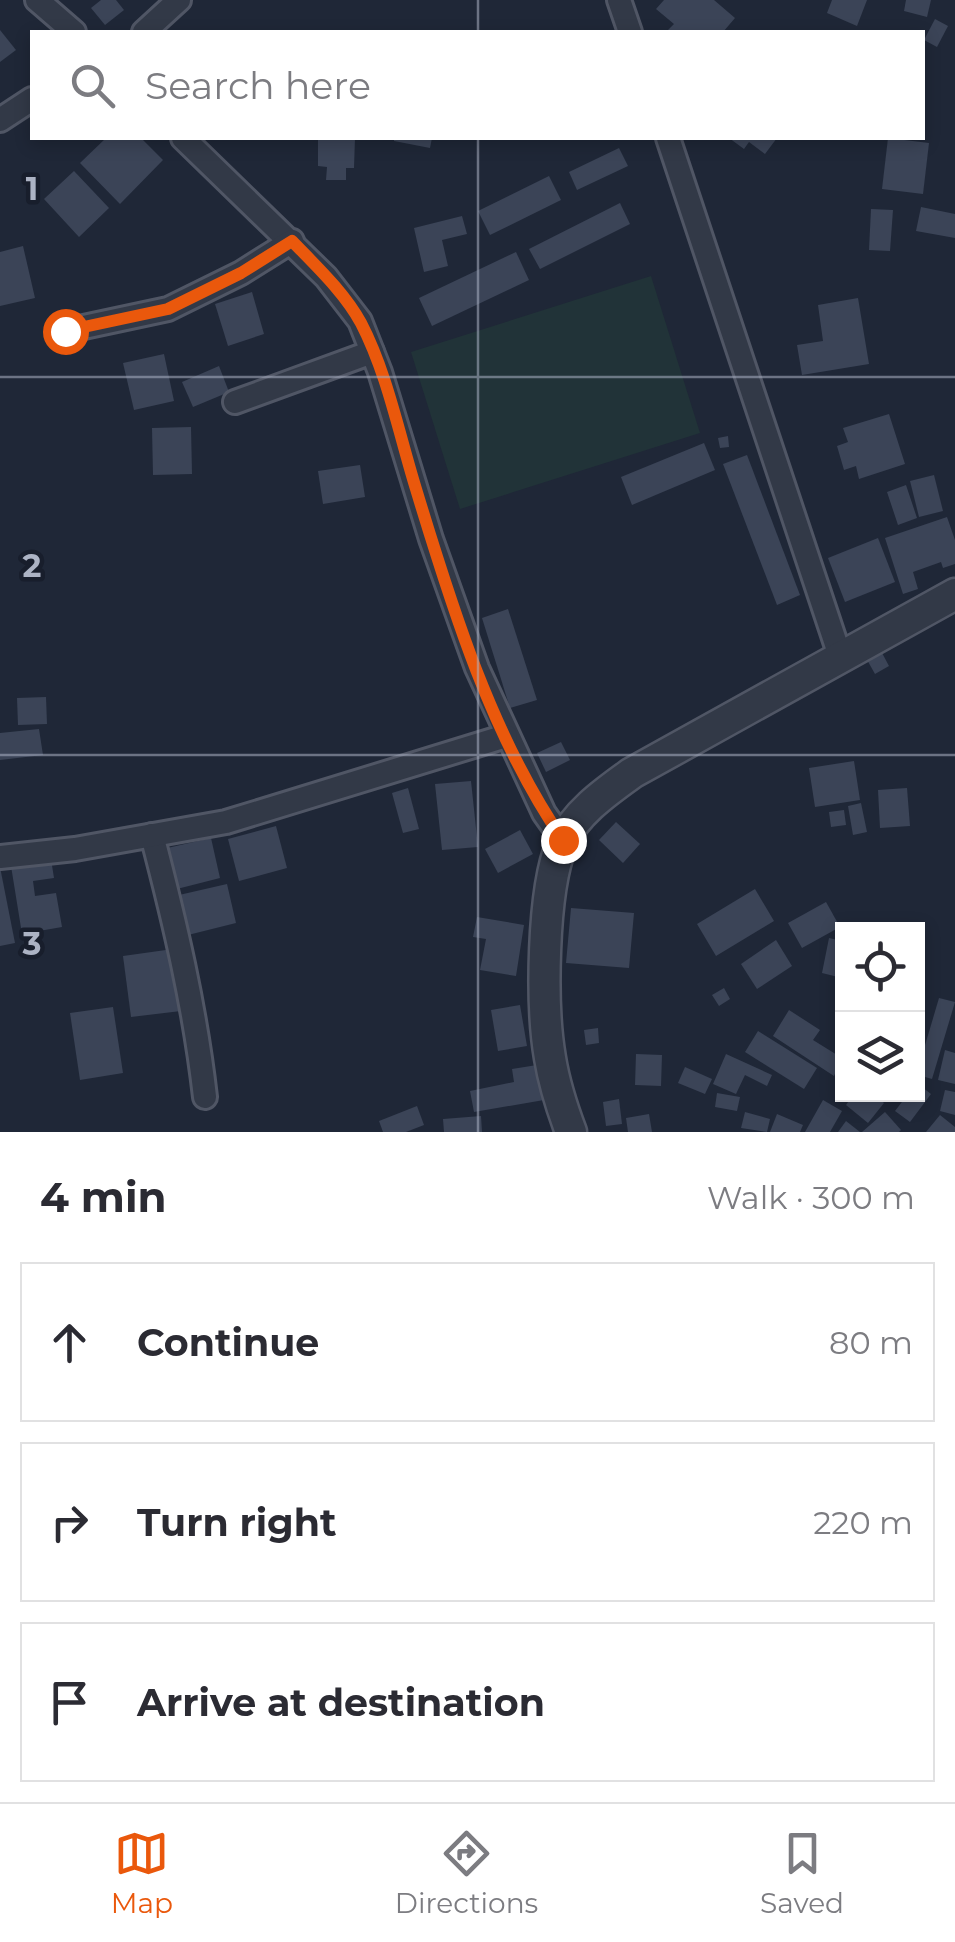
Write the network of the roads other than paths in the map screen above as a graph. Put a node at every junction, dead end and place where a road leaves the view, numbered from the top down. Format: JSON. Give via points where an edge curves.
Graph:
{"nodes":[{"id":1,"x":37,"y":0,"type":"edge"},
{"id":2,"x":179,"y":0,"type":"edge"},
{"id":3,"x":618,"y":0,"type":"edge"},
{"id":4,"x":72,"y":30,"type":"edge"},
{"id":5,"x":146,"y":30,"type":"edge"},
{"id":6,"x":629,"y":30,"type":"edge"},
{"id":7,"x":30,"y":99,"type":"edge"},
{"id":8,"x":0,"y":120,"type":"edge"},
{"id":9,"x":185,"y":140,"type":"edge"},
{"id":10,"x":669,"y":140,"type":"edge"},
{"id":11,"x":292,"y":241,"type":"junction"},
{"id":12,"x":65,"y":331,"type":"dead end"},
{"id":13,"x":372,"y":352,"type":"junction"},
{"id":14,"x":235,"y":402,"type":"dead end"},
{"id":15,"x":955,"y":594,"type":"edge"},
{"id":16,"x":840,"y":656,"type":"junction"},
{"id":17,"x":506,"y":736,"type":"junction"},
{"id":18,"x":152,"y":835,"type":"junction"},
{"id":19,"x":563,"y":840,"type":"junction"},
{"id":20,"x":0,"y":857,"type":"edge"},
{"id":21,"x":205,"y":1097,"type":"dead end"},
{"id":22,"x":571,"y":1132,"type":"edge"}],
"edges":[{"from":1,"to":4,"type":"street"},
{"from":2,"to":5,"type":"street"},
{"from":3,"to":6,"type":"street"},
{"from":7,"to":8,"type":"street"},
{"from":9,"to":11,"type":"street"},
{"from":10,"to":16,"type":"street"},
{"from":11,"to":12,"type":"street","via":[[168,309]]},
{"from":11,"to":13,"type":"street","via":[[360,321]]},
{"from":13,"to":14,"type":"street"},
{"from":13,"to":17,"type":"street","via":[[445,580]]},
{"from":15,"to":16,"type":"street"},
{"from":16,"to":19,"type":"street","via":[[632,772],[596,798]]},
{"from":17,"to":18,"type":"street","via":[[226,822]]},
{"from":17,"to":19,"type":"street"},
{"from":18,"to":20,"type":"street"},
{"from":18,"to":21,"type":"street","via":[[189,984]]},
{"from":19,"to":22,"type":"street","via":[[550,882],[546,980],[549,1056]]}]}
